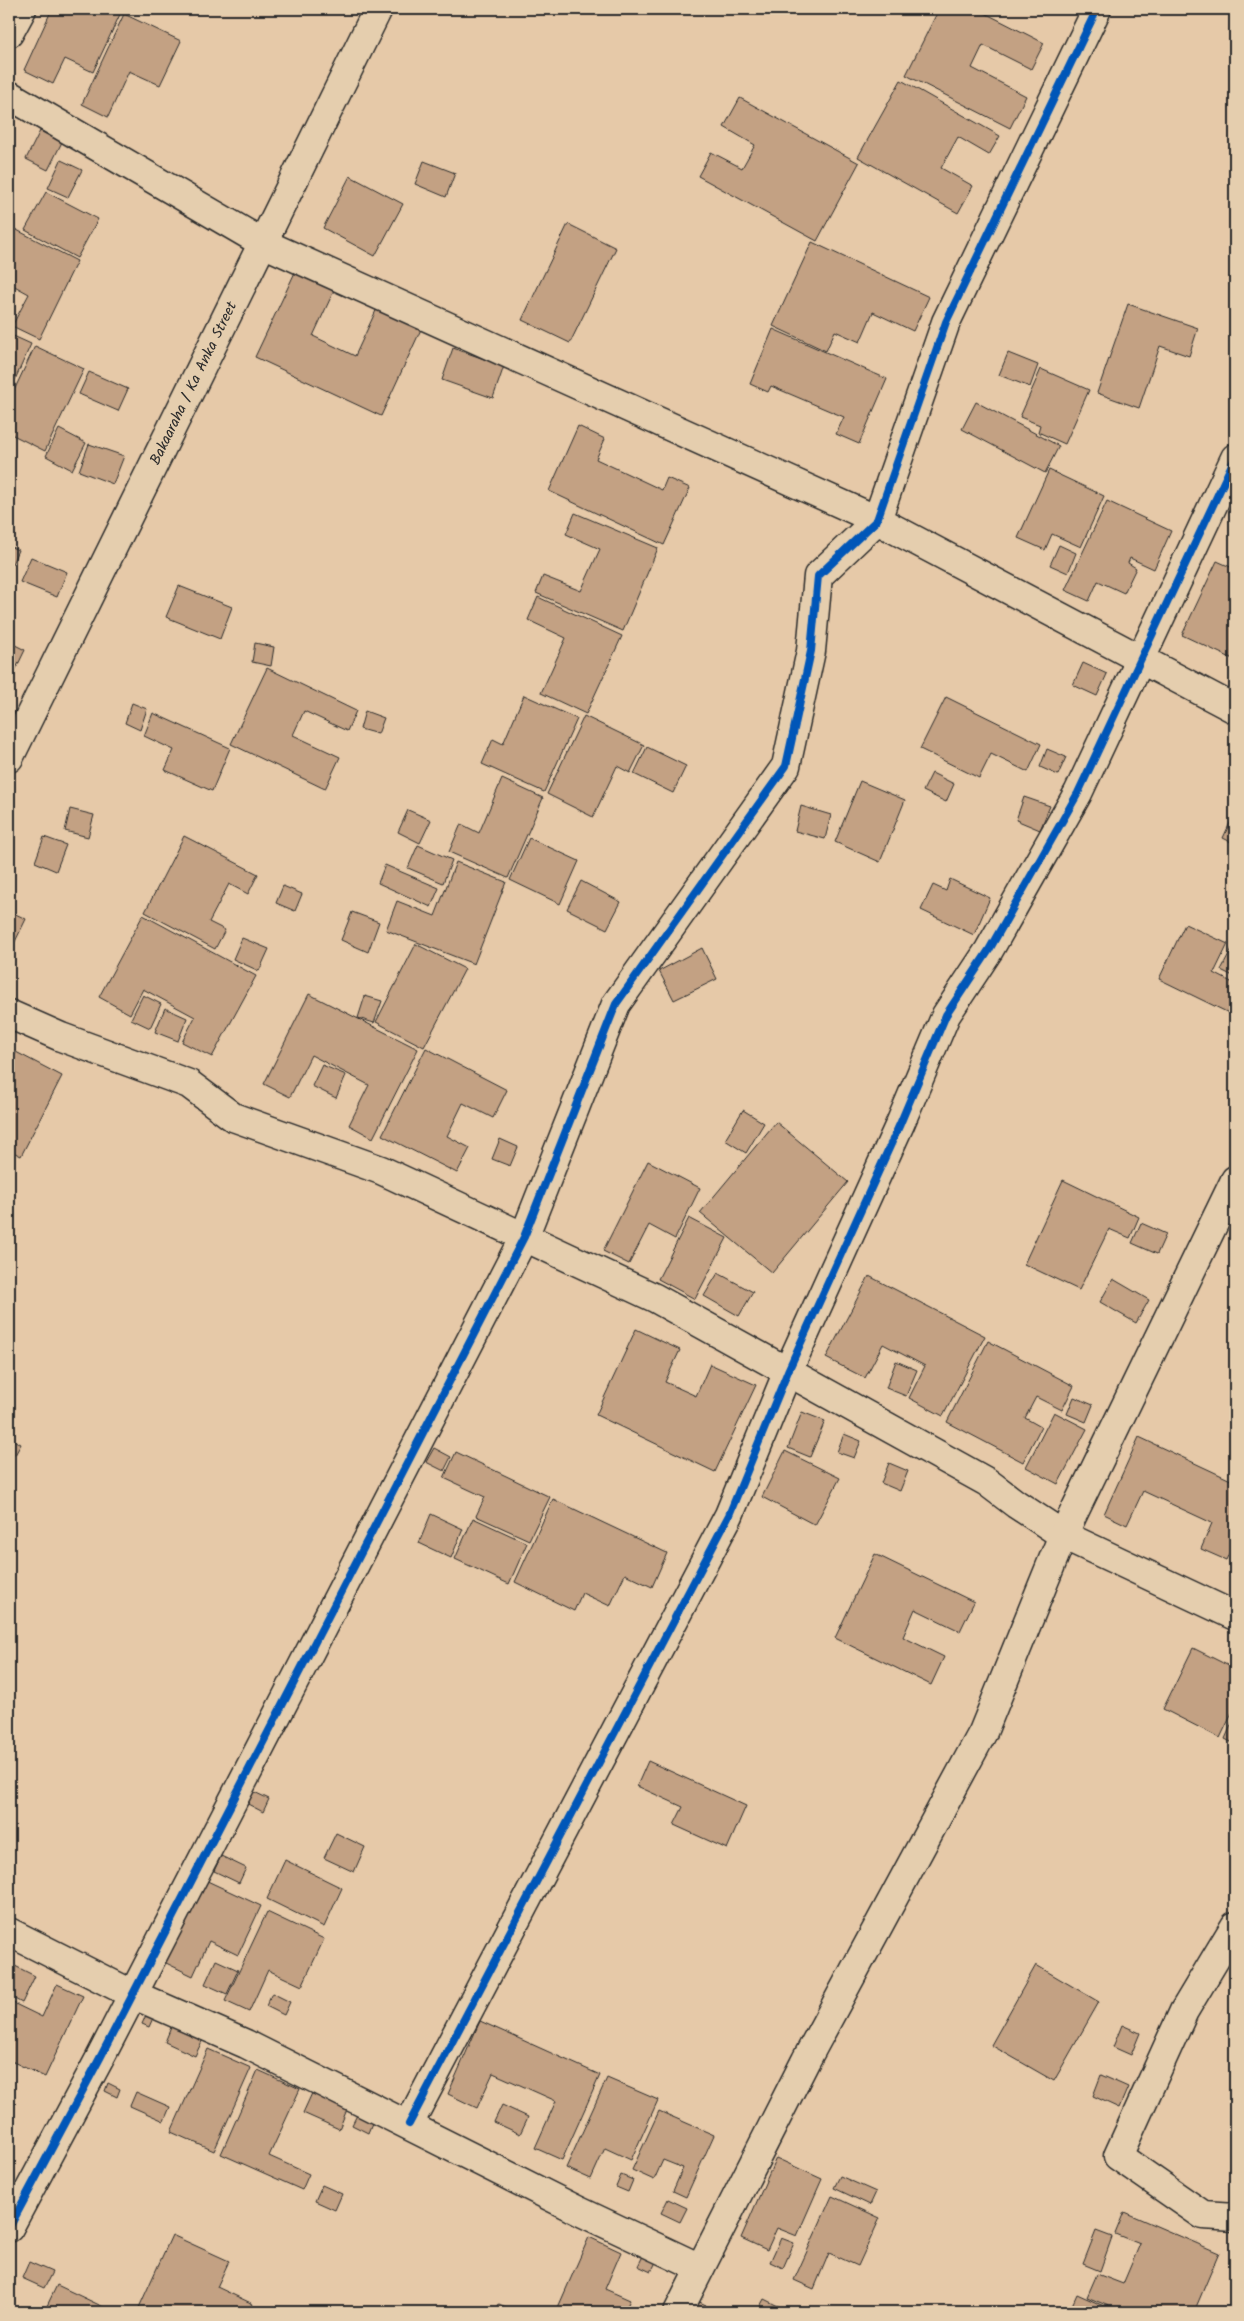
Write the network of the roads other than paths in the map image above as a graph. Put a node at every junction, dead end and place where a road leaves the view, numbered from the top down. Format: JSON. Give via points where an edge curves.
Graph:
{"nodes":[{"id":1,"x":22,"y":9,"type":"edge"},
{"id":2,"x":378,"y":9,"type":"edge"},
{"id":3,"x":1097,"y":9,"type":"edge"},
{"id":4,"x":9,"y":33,"type":"edge"},
{"id":5,"x":9,"y":95,"type":"edge"},
{"id":6,"x":262,"y":243,"type":"junction"},
{"id":7,"x":1235,"y":458,"type":"edge"},
{"id":8,"x":877,"y":520,"type":"junction"},
{"id":9,"x":1140,"y":660,"type":"junction"},
{"id":10,"x":1235,"y":709,"type":"edge"},
{"id":11,"x":9,"y":758,"type":"edge"},
{"id":12,"x":9,"y":1014,"type":"edge"},
{"id":13,"x":1235,"y":1180,"type":"edge"},
{"id":14,"x":524,"y":1237,"type":"junction"},
{"id":15,"x":788,"y":1371,"type":"junction"},
{"id":16,"x":1063,"y":1535,"type":"junction"},
{"id":17,"x":1235,"y":1616,"type":"edge"},
{"id":18,"x":1235,"y":1926,"type":"edge"},
{"id":19,"x":9,"y":1932,"type":"edge"},
{"id":20,"x":132,"y":1994,"type":"junction"},
{"id":21,"x":409,"y":2124,"type":"junction"},
{"id":22,"x":1235,"y":2217,"type":"edge"},
{"id":23,"x":9,"y":2228,"type":"edge"},
{"id":24,"x":700,"y":2268,"type":"junction"},
{"id":25,"x":678,"y":2312,"type":"edge"}],
"edges":[{"from":1,"to":4,"type":"street"},
{"from":2,"to":6,"type":"street","name":"Bakaaraha / Ka Anka Street"},
{"from":3,"to":8,"type":"street","via":[[946,322]]},
{"from":5,"to":6,"type":"street"},
{"from":6,"to":8,"type":"street"},
{"from":6,"to":11,"type":"street","name":"Bakaaraha / Ka Anka Street"},
{"from":7,"to":9,"type":"street"},
{"from":8,"to":9,"type":"street"},
{"from":8,"to":14,"type":"street","via":[[818,576],[811,651],[786,766],[616,1004]]},
{"from":9,"to":10,"type":"street"},
{"from":9,"to":15,"type":"street","via":[[1078,793],[989,950],[946,1015]]},
{"from":12,"to":14,"type":"street","via":[[61,1037],[189,1084],[233,1117],[381,1170]]},
{"from":13,"to":16,"type":"street"},
{"from":14,"to":15,"type":"street","via":[[656,1298]]},
{"from":14,"to":20,"type":"street"},
{"from":15,"to":16,"type":"street","via":[[988,1482]]},
{"from":15,"to":21,"type":"street","via":[[729,1515]]},
{"from":16,"to":17,"type":"street"},
{"from":16,"to":24,"type":"street","via":[[983,1732],[806,2060]]},
{"from":18,"to":22,"type":"street","via":[[1184,2011],[1118,2156],[1203,2215]]},
{"from":19,"to":20,"type":"street"},
{"from":20,"to":21,"type":"street","via":[[246,2044]]},
{"from":20,"to":23,"type":"street"},
{"from":21,"to":24,"type":"street","via":[[579,2211]]},
{"from":24,"to":25,"type":"street"}]}
